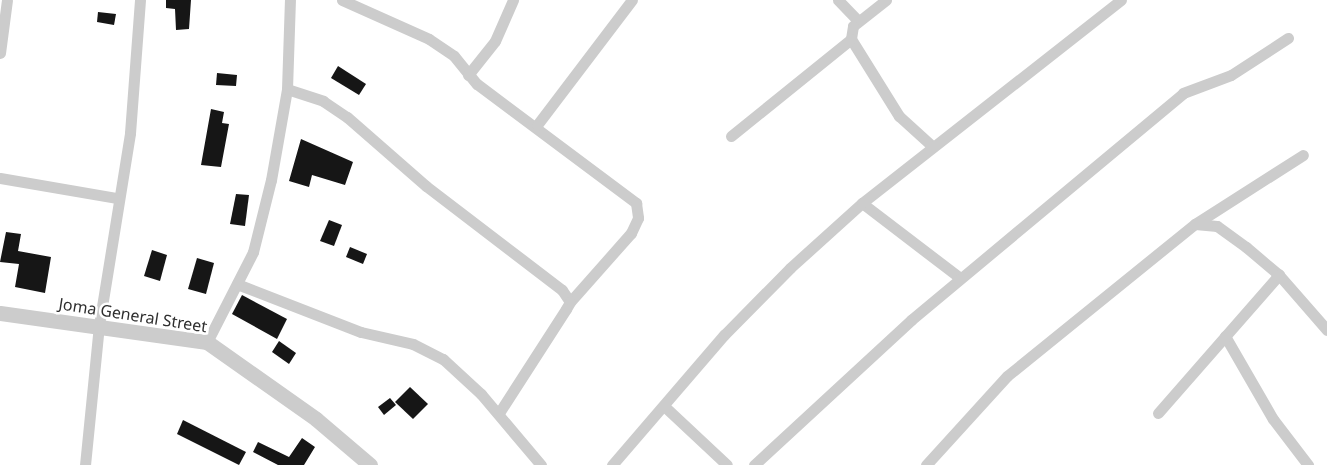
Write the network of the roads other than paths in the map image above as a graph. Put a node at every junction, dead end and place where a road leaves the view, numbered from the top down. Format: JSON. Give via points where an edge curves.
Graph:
{"nodes":[{"id":1,"x":7,"y":0,"type":"edge"},
{"id":2,"x":140,"y":0,"type":"edge"},
{"id":3,"x":290,"y":0,"type":"edge"},
{"id":4,"x":342,"y":0,"type":"edge"},
{"id":5,"x":513,"y":0,"type":"edge"},
{"id":6,"x":632,"y":0,"type":"edge"},
{"id":7,"x":838,"y":0,"type":"edge"},
{"id":8,"x":886,"y":0,"type":"edge"},
{"id":9,"x":1121,"y":0,"type":"edge"},
{"id":10,"x":858,"y":21,"type":"junction"},
{"id":11,"x":1288,"y":38,"type":"dead end"},
{"id":12,"x":851,"y":39,"type":"junction"},
{"id":13,"x":0,"y":54,"type":"edge"},
{"id":14,"x":468,"y":75,"type":"junction"},
{"id":15,"x":287,"y":89,"type":"junction"},
{"id":16,"x":537,"y":125,"type":"junction"},
{"id":17,"x":731,"y":136,"type":"dead end"},
{"id":18,"x":932,"y":146,"type":"junction"},
{"id":19,"x":1303,"y":155,"type":"dead end"},
{"id":20,"x":0,"y":178,"type":"edge"},
{"id":21,"x":117,"y":198,"type":"junction"},
{"id":22,"x":862,"y":203,"type":"junction"},
{"id":23,"x":1195,"y":224,"type":"junction"},
{"id":24,"x":1279,"y":275,"type":"junction"},
{"id":25,"x":960,"y":278,"type":"junction"},
{"id":26,"x":237,"y":284,"type":"junction"},
{"id":27,"x":570,"y":302,"type":"junction"},
{"id":28,"x":0,"y":313,"type":"edge"},
{"id":29,"x":99,"y":325,"type":"junction"},
{"id":30,"x":1327,"y":330,"type":"edge"},
{"id":31,"x":1225,"y":336,"type":"junction"},
{"id":32,"x":207,"y":342,"type":"junction"},
{"id":33,"x":664,"y":406,"type":"junction"},
{"id":34,"x":499,"y":413,"type":"junction"},
{"id":35,"x":1158,"y":413,"type":"dead end"},
{"id":36,"x":85,"y":465,"type":"edge"},
{"id":37,"x":370,"y":465,"type":"edge"},
{"id":38,"x":540,"y":465,"type":"edge"},
{"id":39,"x":612,"y":465,"type":"edge"},
{"id":40,"x":726,"y":465,"type":"edge"},
{"id":41,"x":754,"y":465,"type":"edge"},
{"id":42,"x":926,"y":465,"type":"edge"},
{"id":43,"x":1308,"y":465,"type":"edge"}],
"edges":[{"from":1,"to":13,"type":"street"},
{"from":2,"to":21,"type":"street","via":[[130,133]]},
{"from":3,"to":15,"type":"street"},
{"from":4,"to":14,"type":"street","via":[[429,39],[454,56]]},
{"from":5,"to":14,"type":"street","via":[[494,40]]},
{"from":6,"to":16,"type":"street"},
{"from":7,"to":10,"type":"street"},
{"from":8,"to":10,"type":"street"},
{"from":9,"to":18,"type":"street"},
{"from":10,"to":12,"type":"street","via":[[853,26]]},
{"from":11,"to":25,"type":"street","via":[[1231,76],[1183,93]]},
{"from":12,"to":17,"type":"street"},
{"from":12,"to":18,"type":"street","via":[[899,116]]},
{"from":14,"to":16,"type":"street"},
{"from":15,"to":26,"type":"street","via":[[253,252]]},
{"from":15,"to":27,"type":"street","via":[[323,101],[347,116],[426,186],[550,276]]},
{"from":16,"to":27,"type":"street","via":[[562,150],[636,203],[638,218],[631,232]]},
{"from":18,"to":22,"type":"street"},
{"from":19,"to":23,"type":"street"},
{"from":20,"to":21,"type":"street"},
{"from":21,"to":29,"type":"street"},
{"from":22,"to":25,"type":"street"},
{"from":22,"to":33,"type":"street","via":[[724,335]]},
{"from":23,"to":24,"type":"street","via":[[1217,226]]},
{"from":23,"to":42,"type":"street","via":[[1007,376]]},
{"from":24,"to":30,"type":"street"},
{"from":24,"to":31,"type":"street"},
{"from":25,"to":41,"type":"street"},
{"from":26,"to":32,"type":"street"},
{"from":26,"to":34,"type":"street","via":[[362,332],[413,344],[462,374]]},
{"from":27,"to":34,"type":"street"},
{"from":28,"to":29,"type":"street","name":"Joma General Street"},
{"from":29,"to":32,"type":"street","name":"Joma General Street"},
{"from":29,"to":36,"type":"street"},
{"from":31,"to":35,"type":"street"},
{"from":31,"to":43,"type":"street","via":[[1273,419]]},
{"from":32,"to":37,"type":"street","name":"Joma General Street","via":[[316,419]]},
{"from":33,"to":39,"type":"street"},
{"from":33,"to":40,"type":"street"},
{"from":34,"to":38,"type":"street"}]}
